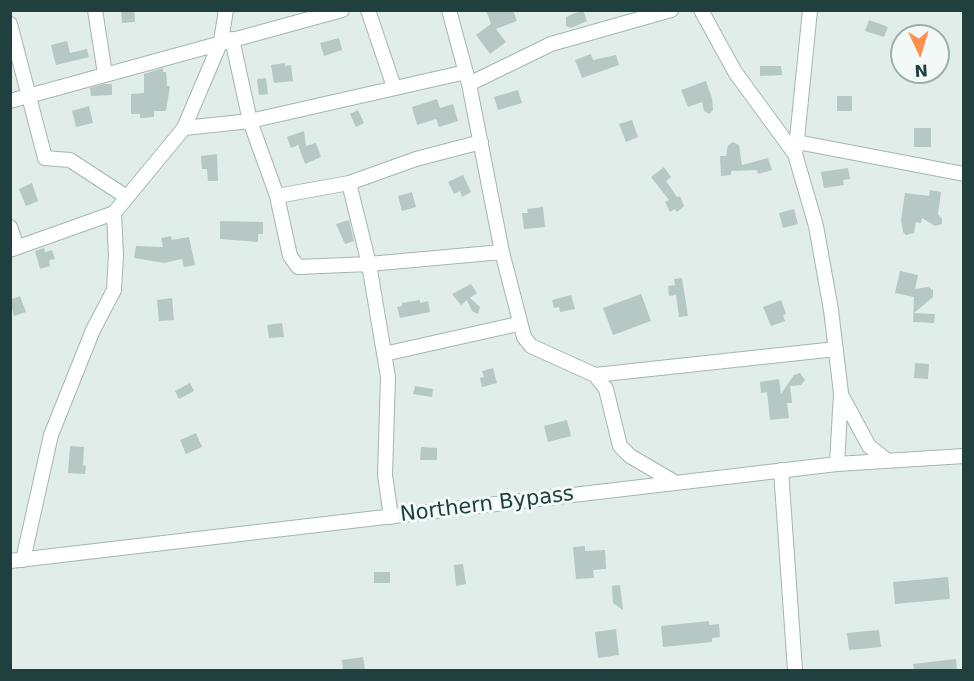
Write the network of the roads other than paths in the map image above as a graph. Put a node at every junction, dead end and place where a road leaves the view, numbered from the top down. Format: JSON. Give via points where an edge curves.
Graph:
{"nodes":[{"id":1,"x":95,"y":10,"type":"edge"},
{"id":2,"x":226,"y":10,"type":"edge"},
{"id":3,"x":342,"y":10,"type":"edge"},
{"id":4,"x":368,"y":10,"type":"edge"},
{"id":5,"x":671,"y":10,"type":"edge"},
{"id":6,"x":701,"y":10,"type":"edge"},
{"id":7,"x":810,"y":10,"type":"edge"},
{"id":8,"x":450,"y":11,"type":"edge"},
{"id":9,"x":10,"y":24,"type":"edge"},
{"id":10,"x":226,"y":40,"type":"junction"},
{"id":11,"x":105,"y":74,"type":"junction"},
{"id":12,"x":467,"y":78,"type":"junction"},
{"id":13,"x":394,"y":87,"type":"junction"},
{"id":14,"x":27,"y":95,"type":"junction"},
{"id":15,"x":10,"y":101,"type":"edge"},
{"id":16,"x":250,"y":121,"type":"junction"},
{"id":17,"x":184,"y":128,"type":"junction"},
{"id":18,"x":481,"y":142,"type":"junction"},
{"id":19,"x":796,"y":148,"type":"junction"},
{"id":20,"x":963,"y":174,"type":"edge"},
{"id":21,"x":349,"y":183,"type":"junction"},
{"id":22,"x":125,"y":196,"type":"junction"},
{"id":23,"x":277,"y":196,"type":"junction"},
{"id":24,"x":114,"y":213,"type":"junction"},
{"id":25,"x":10,"y":227,"type":"edge"},
{"id":26,"x":14,"y":248,"type":"edge"},
{"id":27,"x":502,"y":252,"type":"junction"},
{"id":28,"x":369,"y":264,"type":"junction"},
{"id":29,"x":518,"y":324,"type":"junction"},
{"id":30,"x":836,"y":349,"type":"junction"},
{"id":31,"x":384,"y":354,"type":"junction"},
{"id":32,"x":595,"y":375,"type":"junction"},
{"id":33,"x":841,"y":393,"type":"junction"},
{"id":34,"x":963,"y":456,"type":"edge"},
{"id":35,"x":885,"y":459,"type":"junction"},
{"id":36,"x":837,"y":464,"type":"junction"},
{"id":37,"x":781,"y":470,"type":"junction"},
{"id":38,"x":676,"y":483,"type":"junction"},
{"id":39,"x":391,"y":517,"type":"junction"},
{"id":40,"x":17,"y":561,"type":"edge"},
{"id":41,"x":795,"y":670,"type":"edge"}],
"edges":[{"from":1,"to":11,"type":"street"},
{"from":2,"to":10,"type":"street"},
{"from":3,"to":10,"type":"street"},
{"from":4,"to":13,"type":"street"},
{"from":5,"to":12,"type":"street","via":[[539,49]]},
{"from":6,"to":19,"type":"street","via":[[735,72]]},
{"from":7,"to":19,"type":"street"},
{"from":8,"to":12,"type":"street"},
{"from":9,"to":14,"type":"street"},
{"from":10,"to":11,"type":"street"},
{"from":10,"to":16,"type":"street"},
{"from":10,"to":17,"type":"street"},
{"from":11,"to":14,"type":"street"},
{"from":12,"to":13,"type":"street"},
{"from":12,"to":18,"type":"street"},
{"from":13,"to":16,"type":"street"},
{"from":14,"to":15,"type":"street"},
{"from":14,"to":22,"type":"street","via":[[45,158],[70,160]]},
{"from":16,"to":17,"type":"street"},
{"from":16,"to":23,"type":"street"},
{"from":17,"to":22,"type":"street"},
{"from":18,"to":21,"type":"street","via":[[416,159]]},
{"from":18,"to":27,"type":"street"},
{"from":19,"to":20,"type":"street"},
{"from":19,"to":30,"type":"street","via":[[816,226]]},
{"from":21,"to":23,"type":"street"},
{"from":21,"to":28,"type":"street"},
{"from":22,"to":24,"type":"street"},
{"from":23,"to":28,"type":"street","via":[[290,256],[298,267]]},
{"from":24,"to":26,"type":"street"},
{"from":24,"to":40,"type":"street","via":[[114,290],[93,330],[51,435]]},
{"from":25,"to":26,"type":"street"},
{"from":27,"to":28,"type":"street"},
{"from":27,"to":29,"type":"street"},
{"from":28,"to":31,"type":"street"},
{"from":29,"to":31,"type":"street"},
{"from":29,"to":32,"type":"street","via":[[531,346]]},
{"from":30,"to":32,"type":"street"},
{"from":30,"to":33,"type":"street"},
{"from":31,"to":39,"type":"street","via":[[389,387],[385,475]]},
{"from":32,"to":38,"type":"street","via":[[606,389],[620,446]]},
{"from":33,"to":35,"type":"street","via":[[861,435]]},
{"from":33,"to":36,"type":"street"},
{"from":34,"to":35,"type":"street","name":"Northern Bypass"},
{"from":35,"to":36,"type":"street","name":"Northern Bypass"},
{"from":36,"to":37,"type":"street","name":"Northern Bypass"},
{"from":37,"to":38,"type":"street","name":"Northern Bypass"},
{"from":37,"to":41,"type":"street"},
{"from":38,"to":39,"type":"street","name":"Northern Bypass"},
{"from":39,"to":40,"type":"street","name":"Northern Bypass"}]}
